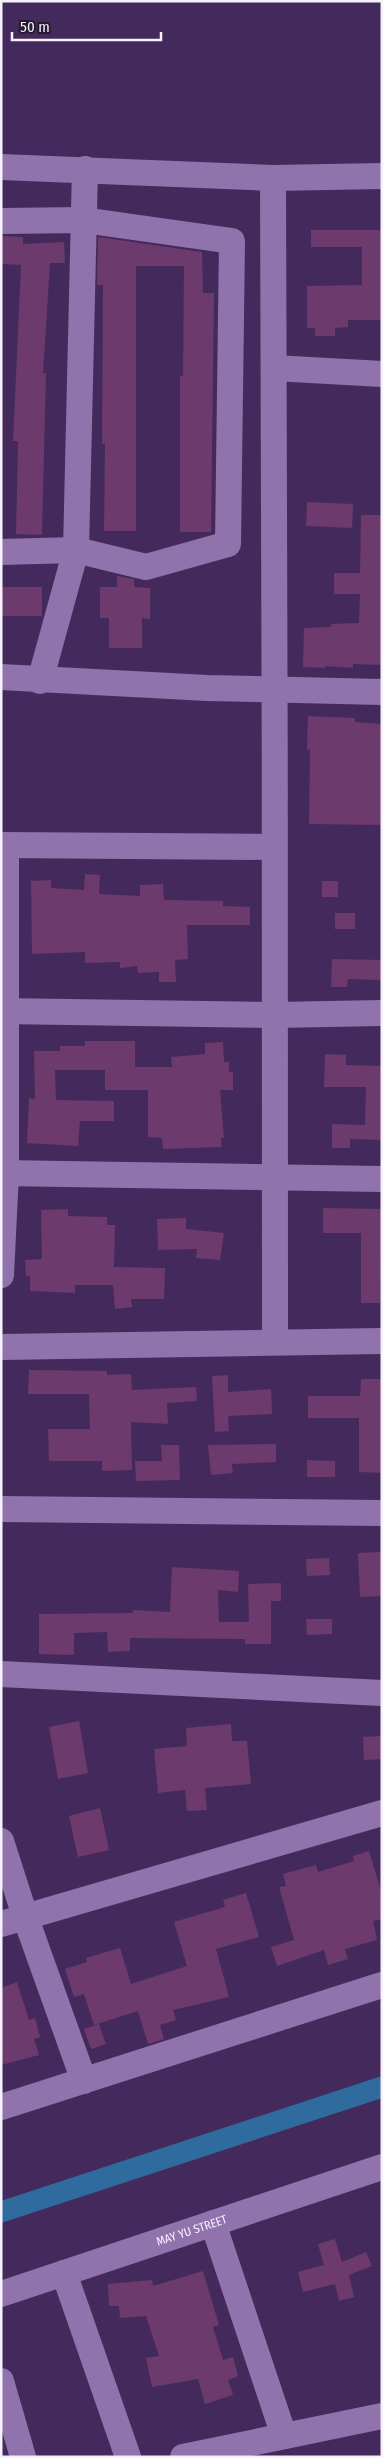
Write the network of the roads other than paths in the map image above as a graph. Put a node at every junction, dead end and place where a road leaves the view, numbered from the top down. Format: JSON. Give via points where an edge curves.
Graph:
{"nodes":[{"id":1,"x":1,"y":167,"type":"edge"},
{"id":2,"x":84,"y":169,"type":"junction"},
{"id":3,"x":382,"y":176,"type":"edge"},
{"id":4,"x":273,"y":178,"type":"junction"},
{"id":5,"x":83,"y":220,"type":"junction"},
{"id":6,"x":1,"y":221,"type":"edge"},
{"id":7,"x":274,"y":368,"type":"junction"},
{"id":8,"x":382,"y":374,"type":"edge"},
{"id":9,"x":76,"y":550,"type":"junction"},
{"id":10,"x":1,"y":552,"type":"edge"},
{"id":11,"x":1,"y":677,"type":"edge"},
{"id":12,"x":40,"y":681,"type":"junction"},
{"id":13,"x":276,"y":691,"type":"junction"},
{"id":14,"x":382,"y":692,"type":"edge"},
{"id":15,"x":3,"y":845,"type":"edge"},
{"id":16,"x":273,"y":847,"type":"junction"},
{"id":17,"x":3,"y":1010,"type":"edge"},
{"id":18,"x":382,"y":1013,"type":"edge"},
{"id":19,"x":275,"y":1015,"type":"junction"},
{"id":20,"x":4,"y":1173,"type":"edge"},
{"id":21,"x":275,"y":1177,"type":"junction"},
{"id":22,"x":382,"y":1179,"type":"edge"},
{"id":23,"x":1,"y":1275,"type":"edge"},
{"id":24,"x":275,"y":1341,"type":"junction"},
{"id":25,"x":382,"y":1341,"type":"edge"},
{"id":26,"x":1,"y":1347,"type":"edge"},
{"id":27,"x":1,"y":1509,"type":"edge"},
{"id":28,"x":382,"y":1513,"type":"edge"},
{"id":29,"x":1,"y":1674,"type":"edge"},
{"id":30,"x":382,"y":1693,"type":"edge"},
{"id":31,"x":382,"y":1813,"type":"edge"},
{"id":32,"x":1,"y":1841,"type":"edge"},
{"id":33,"x":13,"y":1920,"type":"edge"},
{"id":34,"x":382,"y":1985,"type":"edge"},
{"id":35,"x":84,"y":2081,"type":"junction"},
{"id":36,"x":1,"y":2107,"type":"edge"},
{"id":37,"x":381,"y":2170,"type":"edge"},
{"id":38,"x":213,"y":2223,"type":"junction"},
{"id":39,"x":64,"y":2273,"type":"junction"},
{"id":40,"x":1,"y":2294,"type":"edge"},
{"id":41,"x":1,"y":2381,"type":"edge"},
{"id":42,"x":382,"y":2416,"type":"edge"},
{"id":43,"x":284,"y":2436,"type":"junction"},
{"id":44,"x":23,"y":2457,"type":"edge"},
{"id":45,"x":128,"y":2457,"type":"edge"},
{"id":46,"x":183,"y":2457,"type":"edge"}],
"edges":[{"from":1,"to":2,"type":"street"},
{"from":2,"to":4,"type":"street"},
{"from":2,"to":5,"type":"street"},
{"from":3,"to":4,"type":"street"},
{"from":4,"to":7,"type":"street"},
{"from":5,"to":6,"type":"street"},
{"from":5,"to":9,"type":"street"},
{"from":5,"to":9,"type":"street","via":[[232,241],[228,544],[146,568]]},
{"from":7,"to":8,"type":"street"},
{"from":7,"to":13,"type":"street"},
{"from":9,"to":10,"type":"street"},
{"from":9,"to":12,"type":"street"},
{"from":11,"to":12,"type":"street"},
{"from":12,"to":13,"type":"street"},
{"from":13,"to":14,"type":"street"},
{"from":13,"to":16,"type":"street"},
{"from":15,"to":16,"type":"street"},
{"from":15,"to":17,"type":"street"},
{"from":16,"to":19,"type":"street"},
{"from":17,"to":19,"type":"street"},
{"from":17,"to":20,"type":"street"},
{"from":18,"to":19,"type":"street"},
{"from":19,"to":21,"type":"street"},
{"from":20,"to":21,"type":"street"},
{"from":20,"to":23,"type":"street"},
{"from":21,"to":22,"type":"street"},
{"from":21,"to":24,"type":"street"},
{"from":24,"to":25,"type":"street"},
{"from":24,"to":26,"type":"street"},
{"from":27,"to":28,"type":"street"},
{"from":29,"to":30,"type":"street"},
{"from":31,"to":33,"type":"street"},
{"from":32,"to":33,"type":"street"},
{"from":33,"to":35,"type":"street"},
{"from":34,"to":35,"type":"street"},
{"from":35,"to":36,"type":"street"},
{"from":37,"to":38,"type":"street","name":"MAY YU STREET"},
{"from":38,"to":39,"type":"street","name":"MAY YU STREET"},
{"from":38,"to":43,"type":"street"},
{"from":39,"to":40,"type":"street","name":"MAY YU STREET"},
{"from":39,"to":45,"type":"street"},
{"from":41,"to":44,"type":"street"},
{"from":42,"to":43,"type":"street"},
{"from":43,"to":46,"type":"street"}]}
